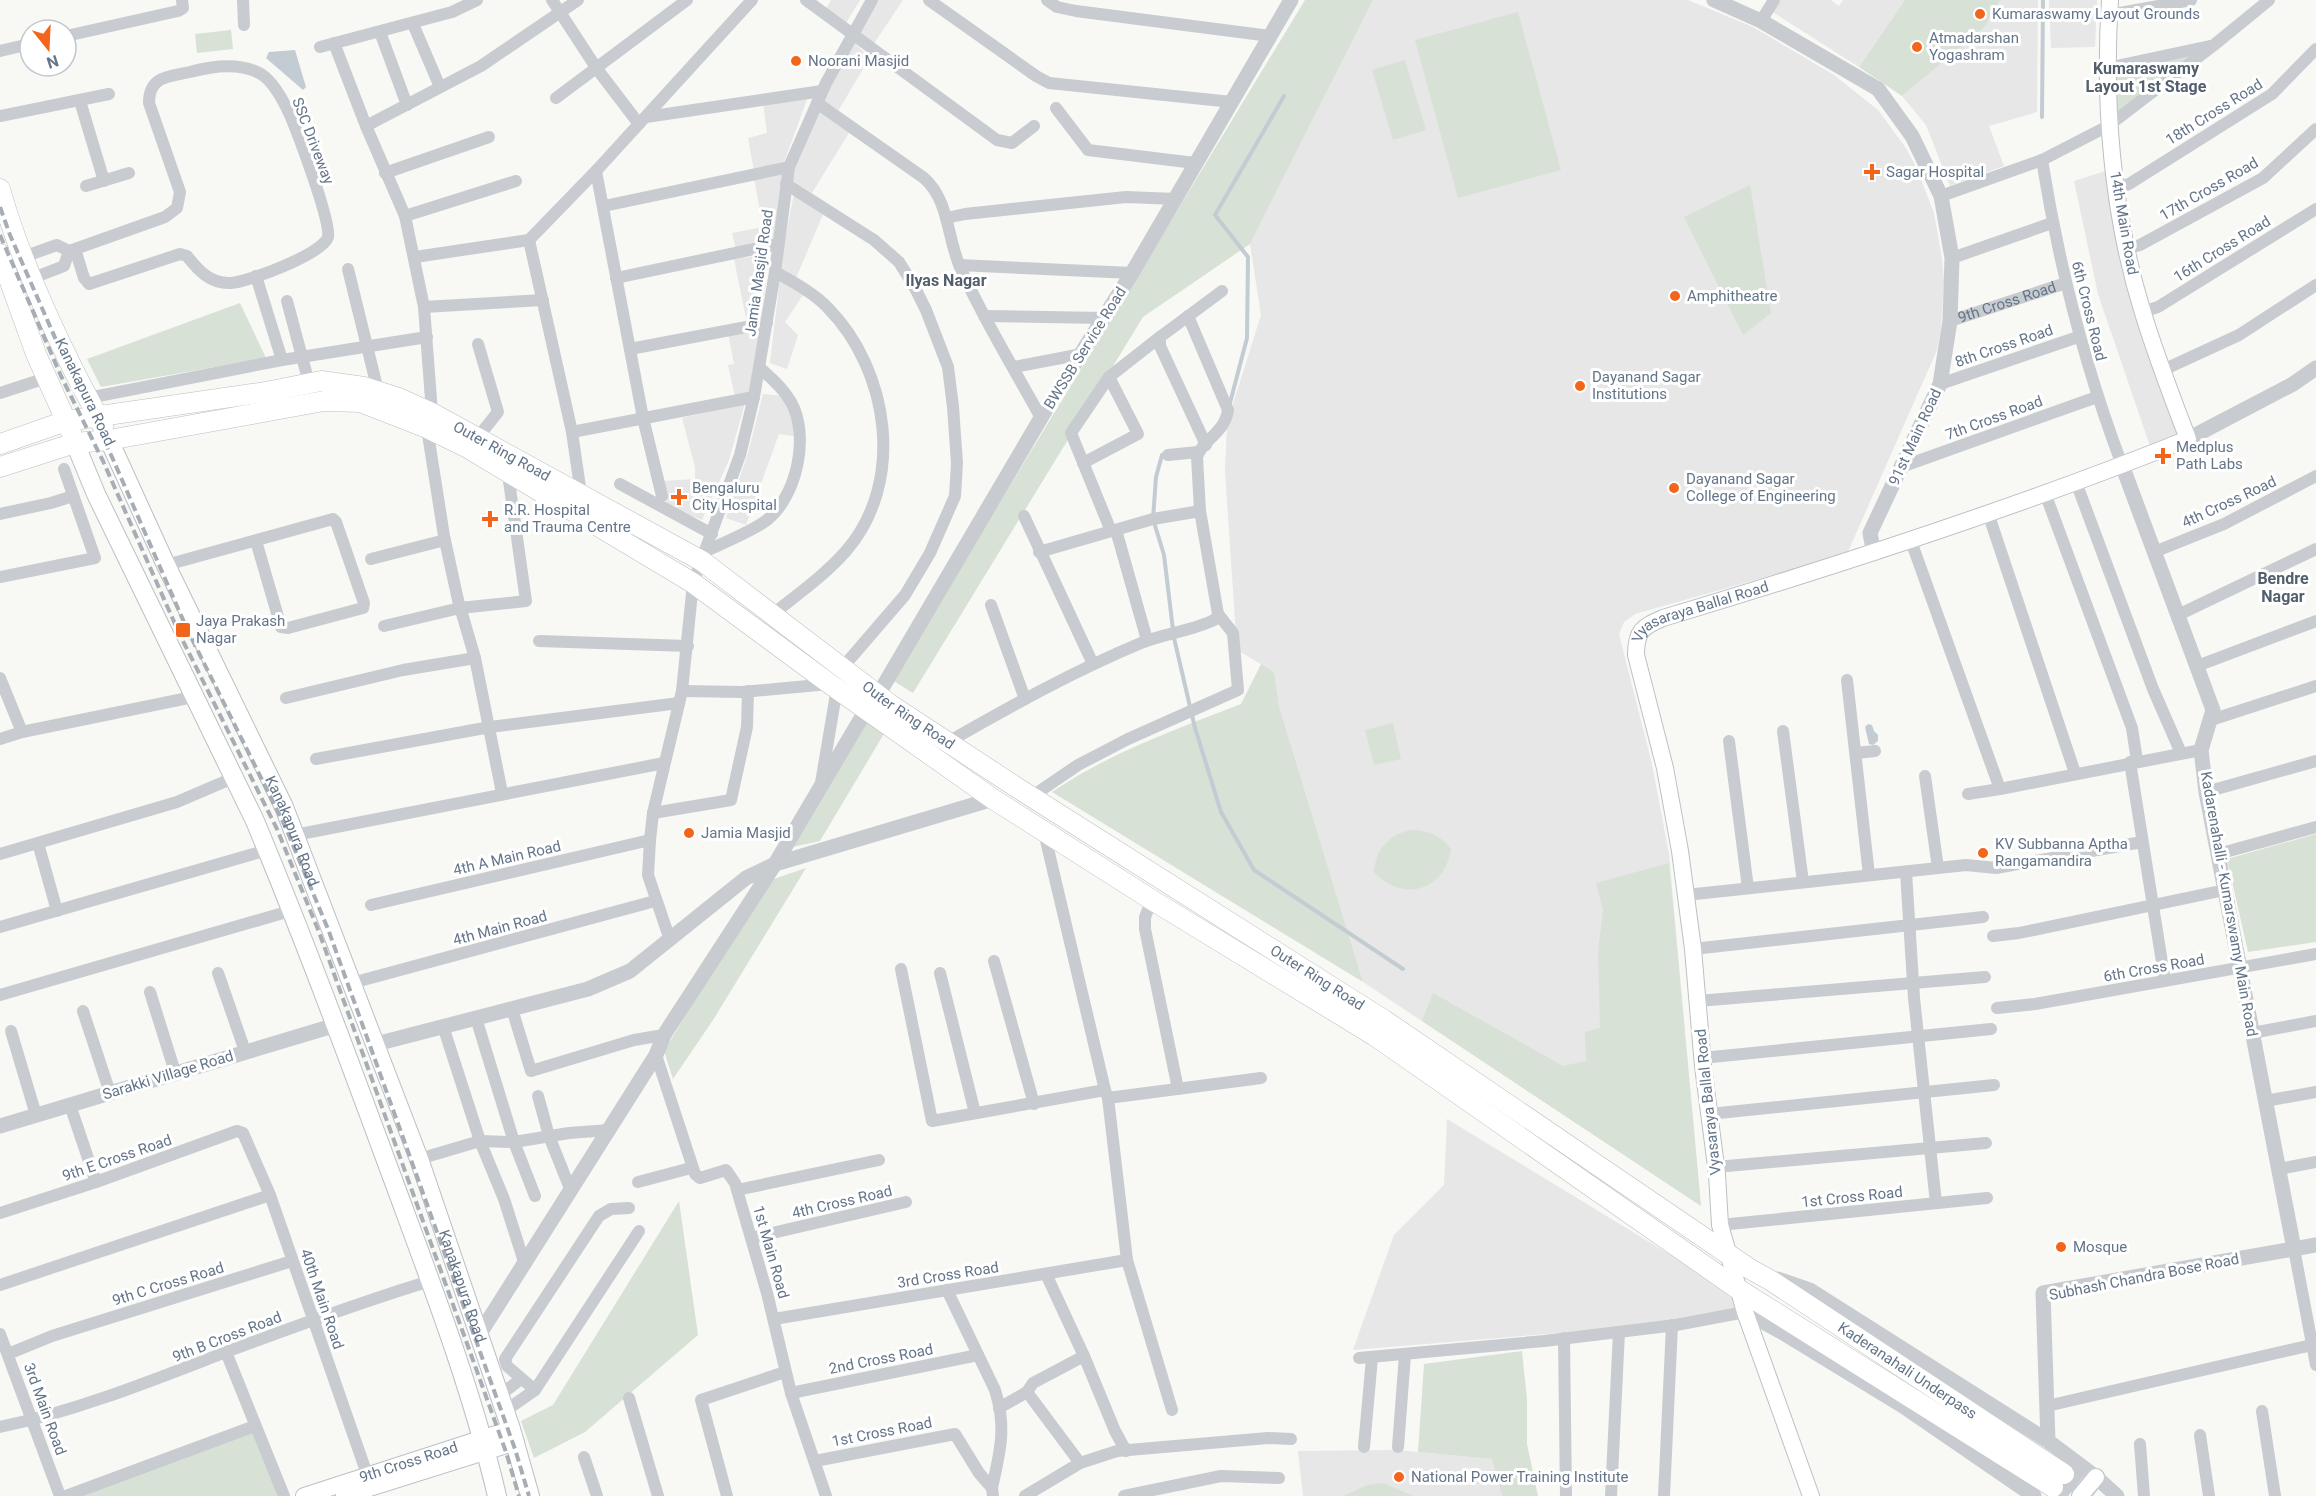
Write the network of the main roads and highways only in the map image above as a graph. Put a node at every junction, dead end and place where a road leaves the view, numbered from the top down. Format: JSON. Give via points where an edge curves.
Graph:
{"nodes":[{"id":1,"x":2109,"y":8,"type":"edge"},
{"id":2,"x":0,"y":189,"type":"edge"},
{"id":3,"x":0,"y":254,"type":"edge"},
{"id":4,"x":98,"y":417,"type":"junction"},
{"id":5,"x":429,"y":420,"type":"junction"},
{"id":6,"x":66,"y":421,"type":"junction"},
{"id":7,"x":2188,"y":439,"type":"joint"},
{"id":8,"x":109,"y":441,"type":"junction"},
{"id":9,"x":75,"y":443,"type":"junction"},
{"id":10,"x":0,"y":444,"type":"edge"},
{"id":11,"x":0,"y":467,"type":"edge"},
{"id":12,"x":872,"y":702,"type":"junction"},
{"id":13,"x":1729,"y":1254,"type":"junction"},
{"id":14,"x":1750,"y":1269,"type":"joint"},
{"id":15,"x":1738,"y":1289,"type":"junction"},
{"id":16,"x":508,"y":1419,"type":"junction"},
{"id":17,"x":485,"y":1445,"type":"junction"},
{"id":18,"x":2096,"y":1477,"type":"road end"},
{"id":19,"x":2064,"y":1481,"type":"edge"},
{"id":20,"x":304,"y":1496,"type":"edge"},
{"id":21,"x":344,"y":1496,"type":"edge"},
{"id":22,"x":497,"y":1496,"type":"edge"},
{"id":23,"x":530,"y":1496,"type":"edge"},
{"id":24,"x":1811,"y":1496,"type":"edge"},
{"id":25,"x":2080,"y":1496,"type":"edge"}],
"edges":[{"from":1,"to":7,"type":"main road","name":"14th Main Road","via":[[2108,126],[2117,188],[2133,247],[2142,312]]},
{"from":2,"to":4,"type":"highway","name":"Kanakapura Road","via":[[23,258],[70,365]]},
{"from":3,"to":6,"type":"highway","name":"Kanakapura Road"},
{"from":4,"to":5,"type":"highway","name":"Outer Ring Road","via":[[321,381],[364,387],[399,398]]},
{"from":4,"to":6,"type":"highway","name":"Outer Ring Road"},
{"from":4,"to":8,"type":"highway","name":"Kanakapura Road"},
{"from":5,"to":8,"type":"highway","name":"Outer Ring Road","via":[[360,402],[324,401]]},
{"from":5,"to":12,"type":"highway","name":"Outer Ring Road","via":[[508,474],[693,583],[833,686]]},
{"from":5,"to":12,"type":"highway","name":"Outer Ring Road","via":[[478,437],[704,556],[843,667]]},
{"from":6,"to":9,"type":"highway","name":"Kanakapura Road"},
{"from":6,"to":10,"type":"highway","name":"Outer Ring Road"},
{"from":7,"to":13,"type":"main road","name":"Vyasaraya Ballal Road","via":[[1874,554],[1663,618],[1640,633],[1636,655],[1665,768],[1680,851],[1720,1225]]},
{"from":8,"to":9,"type":"highway","name":"Outer Ring Road"},
{"from":8,"to":16,"type":"main road","name":"Kanakapura Road","via":[[284,807],[419,1159]]},
{"from":9,"to":11,"type":"highway","name":"Outer Ring Road"},
{"from":9,"to":17,"type":"main road","name":"Kanakapura Road","via":[[267,850],[430,1281]]},
{"from":12,"to":13,"type":"highway","name":"Outer Ring Road","via":[[948,742],[1384,1020]]},
{"from":12,"to":15,"type":"highway","name":"Outer Ring Road","via":[[993,799],[1375,1036]]},
{"from":13,"to":14,"type":"highway","name":"Outer Ring Road"},
{"from":13,"to":15,"type":"main road","name":"Vyasaraya Ballal Road"},
{"from":14,"to":19,"type":"highway","name":"Kaderanahali Underpass"},
{"from":15,"to":19,"type":"highway","name":"Kaderanahali Underpass"},
{"from":15,"to":24,"type":"main road","name":"Vyasaraya Ballal Road"},
{"from":16,"to":17,"type":"main road","name":"9th Cross Road"},
{"from":16,"to":23,"type":"main road","name":"Kanakapura Road"},
{"from":17,"to":20,"type":"main road","name":"9th Cross Road"},
{"from":17,"to":21,"type":"main road","name":"9th Cross Road"},
{"from":17,"to":22,"type":"main road","name":"Kanakapura Road"},
{"from":18,"to":25,"type":"main road"}]}
